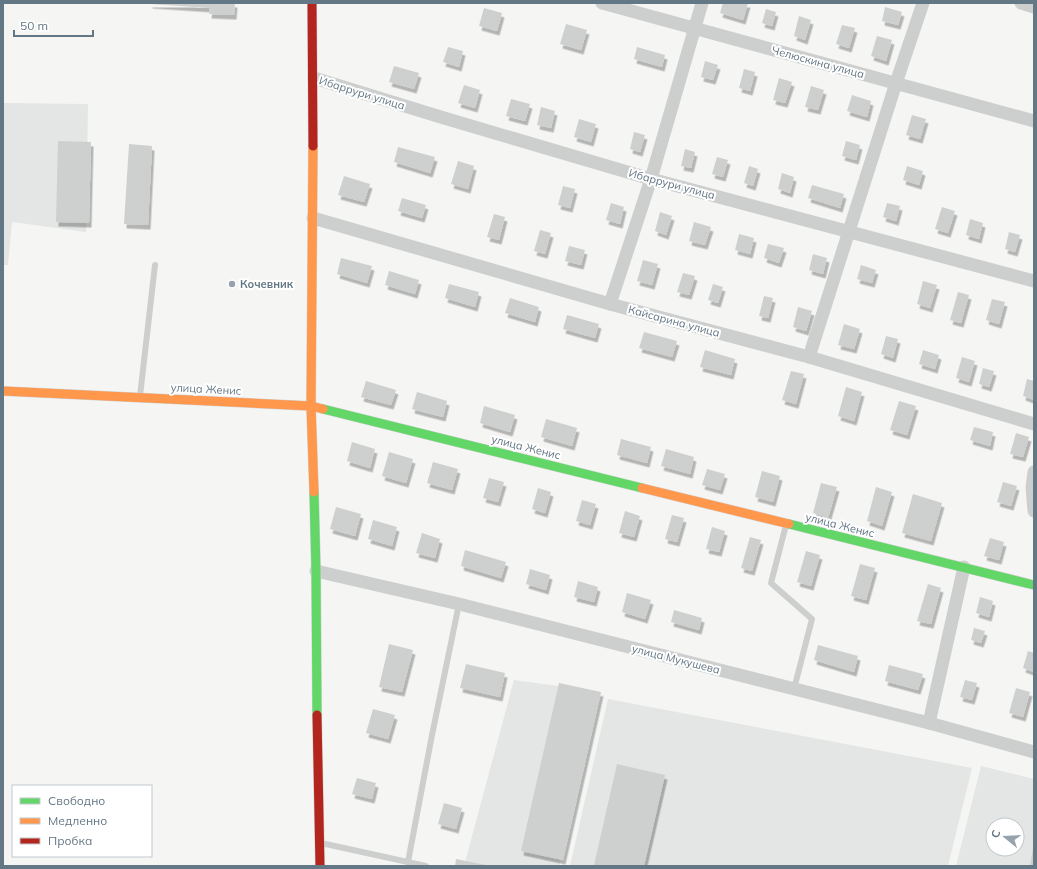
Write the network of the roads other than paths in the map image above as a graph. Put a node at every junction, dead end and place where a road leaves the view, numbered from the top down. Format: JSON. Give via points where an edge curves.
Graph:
{"nodes":[{"id":1,"x":312,"y":3,"type":"edge"},
{"id":2,"x":602,"y":3,"type":"edge"},
{"id":3,"x":702,"y":3,"type":"edge"},
{"id":4,"x":923,"y":3,"type":"edge"},
{"id":5,"x":1021,"y":3,"type":"edge"},
{"id":6,"x":1034,"y":7,"type":"edge"},
{"id":7,"x":694,"y":28,"type":"junction"},
{"id":8,"x":314,"y":78,"type":"junction"},
{"id":9,"x":896,"y":83,"type":"junction"},
{"id":10,"x":1034,"y":121,"type":"edge"},
{"id":11,"x":651,"y":179,"type":"junction"},
{"id":12,"x":313,"y":218,"type":"junction"},
{"id":13,"x":848,"y":231,"type":"junction"},
{"id":14,"x":154,"y":265,"type":"dead end"},
{"id":15,"x":1034,"y":281,"type":"edge"},
{"id":16,"x":610,"y":304,"type":"junction"},
{"id":17,"x":809,"y":357,"type":"junction"},
{"id":18,"x":3,"y":391,"type":"edge"},
{"id":19,"x":140,"y":398,"type":"junction"},
{"id":20,"x":311,"y":406,"type":"junction"},
{"id":21,"x":1034,"y":424,"type":"edge"},
{"id":22,"x":1034,"y":472,"type":"edge"},
{"id":23,"x":1034,"y":511,"type":"edge"},
{"id":24,"x":787,"y":524,"type":"junction"},
{"id":25,"x":964,"y":568,"type":"junction"},
{"id":26,"x":316,"y":571,"type":"junction"},
{"id":27,"x":1034,"y":585,"type":"edge"},
{"id":28,"x":459,"y":604,"type":"junction"},
{"id":29,"x":794,"y":689,"type":"junction"},
{"id":30,"x":929,"y":723,"type":"junction"},
{"id":31,"x":1034,"y":752,"type":"edge"},
{"id":32,"x":319,"y":842,"type":"junction"},
{"id":33,"x":408,"y":862,"type":"junction"},
{"id":34,"x":320,"y":866,"type":"edge"},
{"id":35,"x":426,"y":866,"type":"edge"}],
"edges":[{"from":1,"to":8,"type":"street"},
{"from":2,"to":7,"type":"street","name":"Челюскина улица"},
{"from":3,"to":7,"type":"street"},
{"from":4,"to":9,"type":"street"},
{"from":5,"to":6,"type":"street"},
{"from":7,"to":9,"type":"street","name":"Челюскина улица"},
{"from":7,"to":11,"type":"street"},
{"from":8,"to":11,"type":"street","name":"Ибаррури улица"},
{"from":8,"to":12,"type":"street"},
{"from":9,"to":10,"type":"street","name":"Челюскина улица"},
{"from":9,"to":13,"type":"street"},
{"from":11,"to":13,"type":"street","name":"Ибаррури улица"},
{"from":11,"to":16,"type":"street"},
{"from":12,"to":16,"type":"street","name":"Кайсарина улица"},
{"from":12,"to":20,"type":"street"},
{"from":13,"to":15,"type":"street","name":"Ибаррури улица"},
{"from":13,"to":17,"type":"street"},
{"from":14,"to":19,"type":"lane"},
{"from":16,"to":17,"type":"street","name":"Кайсарина улица"},
{"from":17,"to":21,"type":"street","name":"Кайсарина улица"},
{"from":18,"to":19,"type":"street","name":"улица Женис"},
{"from":19,"to":20,"type":"street","name":"улица Женис"},
{"from":20,"to":24,"type":"street","name":"улица Женис"},
{"from":20,"to":26,"type":"street"},
{"from":22,"to":23,"type":"street"},
{"from":24,"to":25,"type":"street","name":"улица Женис"},
{"from":24,"to":29,"type":"lane","via":[[772,583],[812,619]]},
{"from":25,"to":27,"type":"street","name":"улица Женис"},
{"from":25,"to":30,"type":"street"},
{"from":26,"to":28,"type":"street","name":"улица Мукушева"},
{"from":26,"to":32,"type":"street"},
{"from":28,"to":29,"type":"street","name":"улица Мукушева"},
{"from":28,"to":33,"type":"lane"},
{"from":29,"to":30,"type":"street","name":"улица Мукушева"},
{"from":30,"to":31,"type":"street","name":"улица Мукушева"},
{"from":32,"to":33,"type":"lane"},
{"from":32,"to":34,"type":"street"},
{"from":33,"to":35,"type":"lane"}]}
